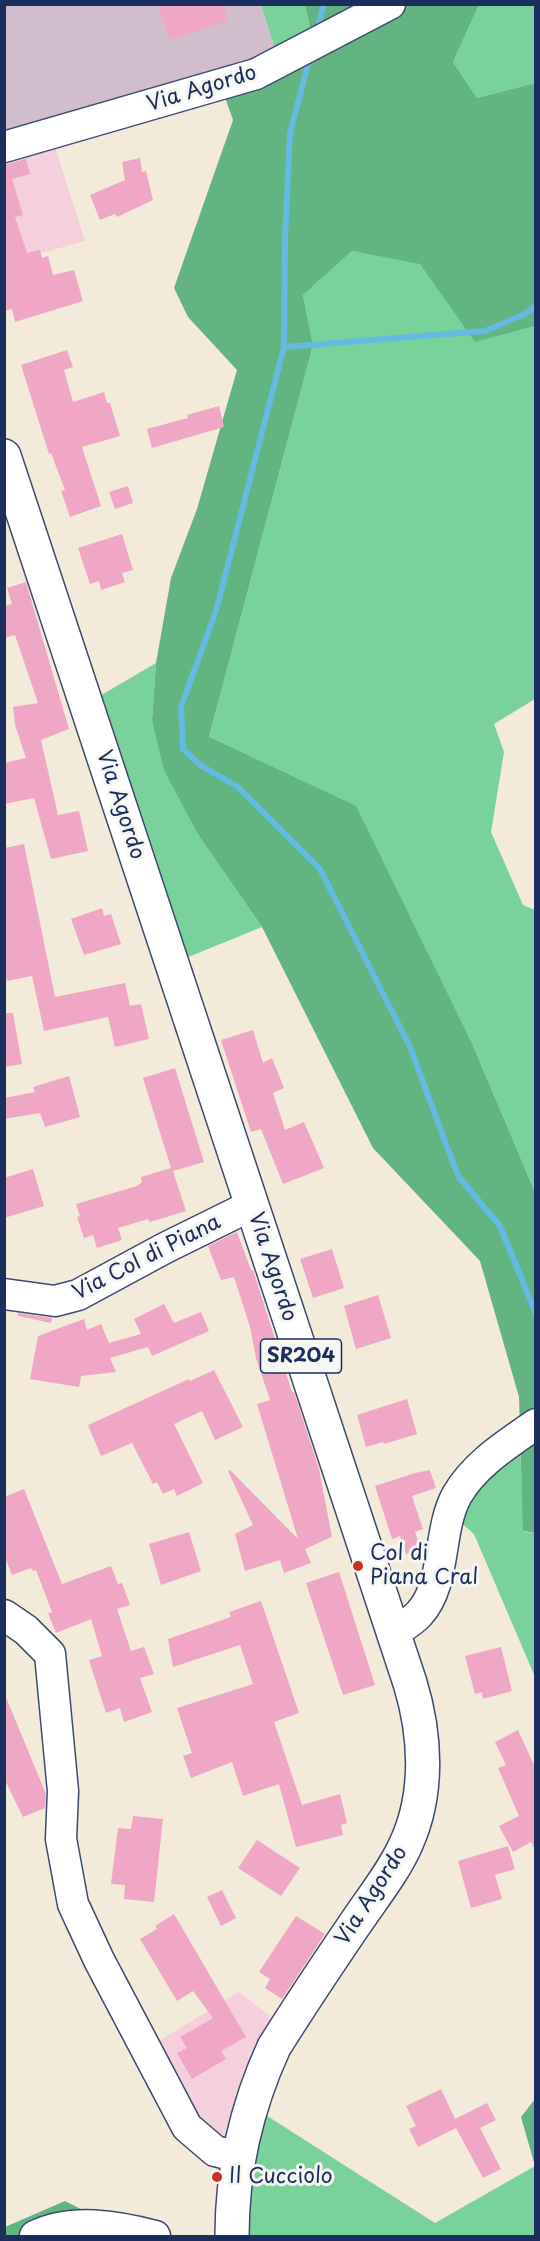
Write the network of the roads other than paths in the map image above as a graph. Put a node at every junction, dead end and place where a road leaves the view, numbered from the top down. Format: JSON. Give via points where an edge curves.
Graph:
{"nodes":[{"id":1,"x":390,"y":4,"type":"edge"},
{"id":2,"x":4,"y":147,"type":"edge"},
{"id":3,"x":4,"y":456,"type":"edge"},
{"id":4,"x":252,"y":1205,"type":"junction"},
{"id":5,"x":4,"y":1294,"type":"edge"},
{"id":6,"x":536,"y":1424,"type":"edge"},
{"id":7,"x":4,"y":1615,"type":"edge"},
{"id":8,"x":393,"y":1633,"type":"junction"},
{"id":9,"x":239,"y":2157,"type":"junction"},
{"id":10,"x":35,"y":2236,"type":"edge"},
{"id":11,"x":155,"y":2236,"type":"edge"},
{"id":12,"x":232,"y":2236,"type":"edge"}],
"edges":[{"from":1,"to":2,"type":"street","name":"Via Agordo","via":[[256,74]]},
{"from":3,"to":4,"type":"main road","name":"Via Agordo","number":"SR204"},
{"from":4,"to":5,"type":"street","name":"Via Col di Piana","via":[[78,1295],[55,1301]]},
{"from":4,"to":8,"type":"main road","name":"Via Agordo","number":"SR204"},
{"from":6,"to":8,"type":"street","via":[[493,1454],[465,1483],[449,1513],[431,1597],[418,1615]]},
{"from":7,"to":9,"type":"street","via":[[50,1654],[63,1791],[61,1839],[73,1904],[187,2127],[215,2151]]},
{"from":8,"to":9,"type":"main road","name":"Via Agordo","number":"SR204","via":[[413,1691],[421,1731],[422,1781],[416,1817],[400,1856],[274,2047],[250,2105]]},
{"from":9,"to":12,"type":"main road","name":"Via Agordo","number":"SR204"},
{"from":10,"to":11,"type":"street","via":[[88,2225]]}]}
